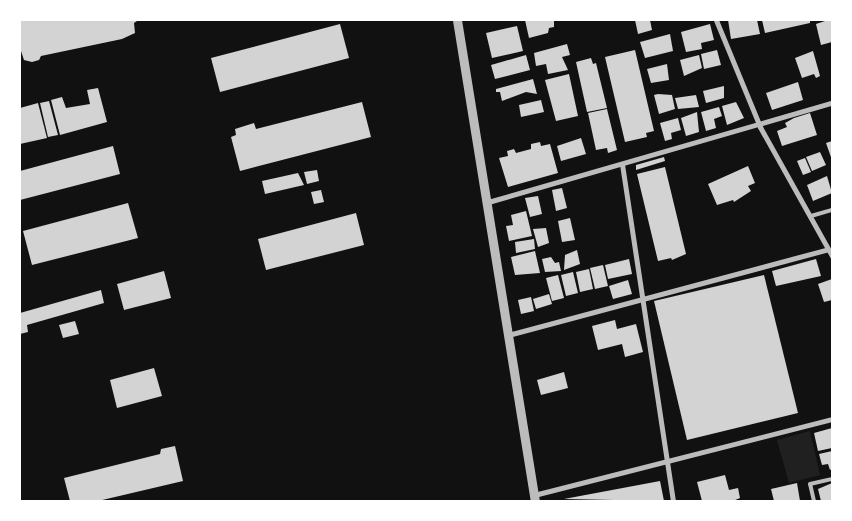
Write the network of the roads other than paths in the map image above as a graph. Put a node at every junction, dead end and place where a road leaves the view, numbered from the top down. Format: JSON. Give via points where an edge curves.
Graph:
{"nodes":[{"id":1,"x":457,"y":20,"type":"edge"},
{"id":2,"x":716,"y":20,"type":"edge"},
{"id":3,"x":832,"y":103,"type":"edge"},
{"id":4,"x":760,"y":127,"type":"junction"},
{"id":5,"x":622,"y":164,"type":"junction"},
{"id":6,"x":488,"y":202,"type":"junction"},
{"id":7,"x":832,"y":210,"type":"edge"},
{"id":8,"x":811,"y":216,"type":"junction"},
{"id":9,"x":828,"y":248,"type":"junction"},
{"id":10,"x":832,"y":256,"type":"edge"},
{"id":11,"x":643,"y":300,"type":"junction"},
{"id":12,"x":508,"y":335,"type":"junction"},
{"id":13,"x":832,"y":419,"type":"edge"},
{"id":14,"x":666,"y":462,"type":"junction"},
{"id":15,"x":832,"y":479,"type":"edge"},
{"id":16,"x":534,"y":498,"type":"edge"},
{"id":17,"x":673,"y":501,"type":"edge"},
{"id":18,"x":814,"y":501,"type":"edge"}],
"edges":[{"from":1,"to":6,"type":"street"},
{"from":2,"to":4,"type":"street"},
{"from":3,"to":4,"type":"street"},
{"from":4,"to":5,"type":"street"},
{"from":4,"to":8,"type":"street"},
{"from":5,"to":6,"type":"street"},
{"from":5,"to":11,"type":"street"},
{"from":6,"to":12,"type":"street"},
{"from":7,"to":8,"type":"lane"},
{"from":8,"to":9,"type":"street"},
{"from":9,"to":10,"type":"street"},
{"from":9,"to":11,"type":"street"},
{"from":11,"to":12,"type":"street"},
{"from":11,"to":14,"type":"street"},
{"from":12,"to":16,"type":"street"},
{"from":13,"to":14,"type":"street"},
{"from":14,"to":16,"type":"street"},
{"from":14,"to":17,"type":"street"},
{"from":15,"to":18,"type":"lane","via":[[810,484]]}]}
